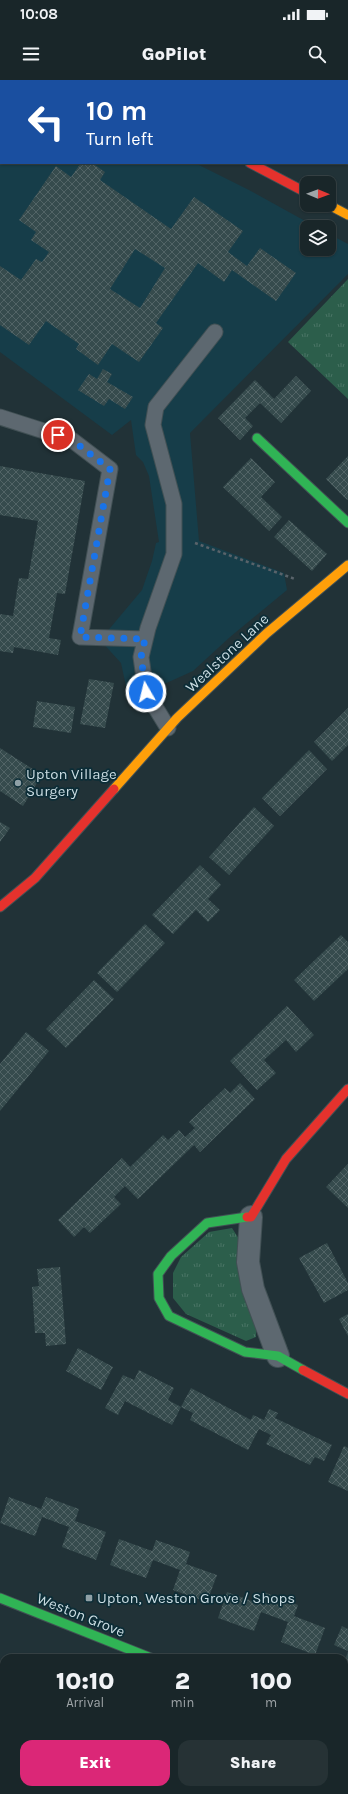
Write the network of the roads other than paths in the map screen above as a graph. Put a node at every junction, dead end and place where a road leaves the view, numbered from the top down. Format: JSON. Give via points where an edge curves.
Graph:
{"nodes":[{"id":1,"x":252,"y":164,"type":"edge"},
{"id":2,"x":300,"y":189,"type":"edge"},
{"id":3,"x":336,"y":209,"type":"edge"},
{"id":4,"x":348,"y":215,"type":"edge"},
{"id":5,"x":215,"y":332,"type":"dead end"},
{"id":6,"x":0,"y":417,"type":"edge"},
{"id":7,"x":257,"y":438,"type":"dead end"},
{"id":8,"x":348,"y":522,"type":"edge"},
{"id":9,"x":348,"y":565,"type":"edge"},
{"id":10,"x":145,"y":639,"type":"junction"},
{"id":11,"x":168,"y":728,"type":"junction"},
{"id":12,"x":0,"y":907,"type":"edge"},
{"id":13,"x":348,"y":1089,"type":"edge"},
{"id":14,"x":251,"y":1217,"type":"junction"},
{"id":15,"x":278,"y":1356,"type":"junction"},
{"id":16,"x":348,"y":1394,"type":"edge"},
{"id":17,"x":0,"y":1598,"type":"edge"},
{"id":18,"x":141,"y":1654,"type":"edge"}],
"edges":[{"from":1,"to":2,"type":"street"},
{"from":3,"to":4,"type":"street"},
{"from":5,"to":10,"type":"lane","via":[[156,407],[154,425],[174,504],[174,554]]},
{"from":6,"to":10,"type":"lane","via":[[72,440],[110,469],[80,637]]},
{"from":7,"to":8,"type":"street"},
{"from":9,"to":11,"type":"street","name":"Wealstone Lane","via":[[267,633]]},
{"from":10,"to":11,"type":"lane","via":[[141,657],[146,692]]},
{"from":11,"to":12,"type":"street","name":"Wealstone Lane","via":[[35,878]]},
{"from":13,"to":14,"type":"street","via":[[286,1159]]},
{"from":14,"to":15,"type":"street","via":[[248,1262],[252,1282]]},
{"from":14,"to":15,"type":"street","via":[[206,1223],[171,1256],[158,1274],[159,1298],[169,1316],[245,1352]]},
{"from":15,"to":16,"type":"street"},
{"from":17,"to":18,"type":"street","name":"Weston Grove"}]}
